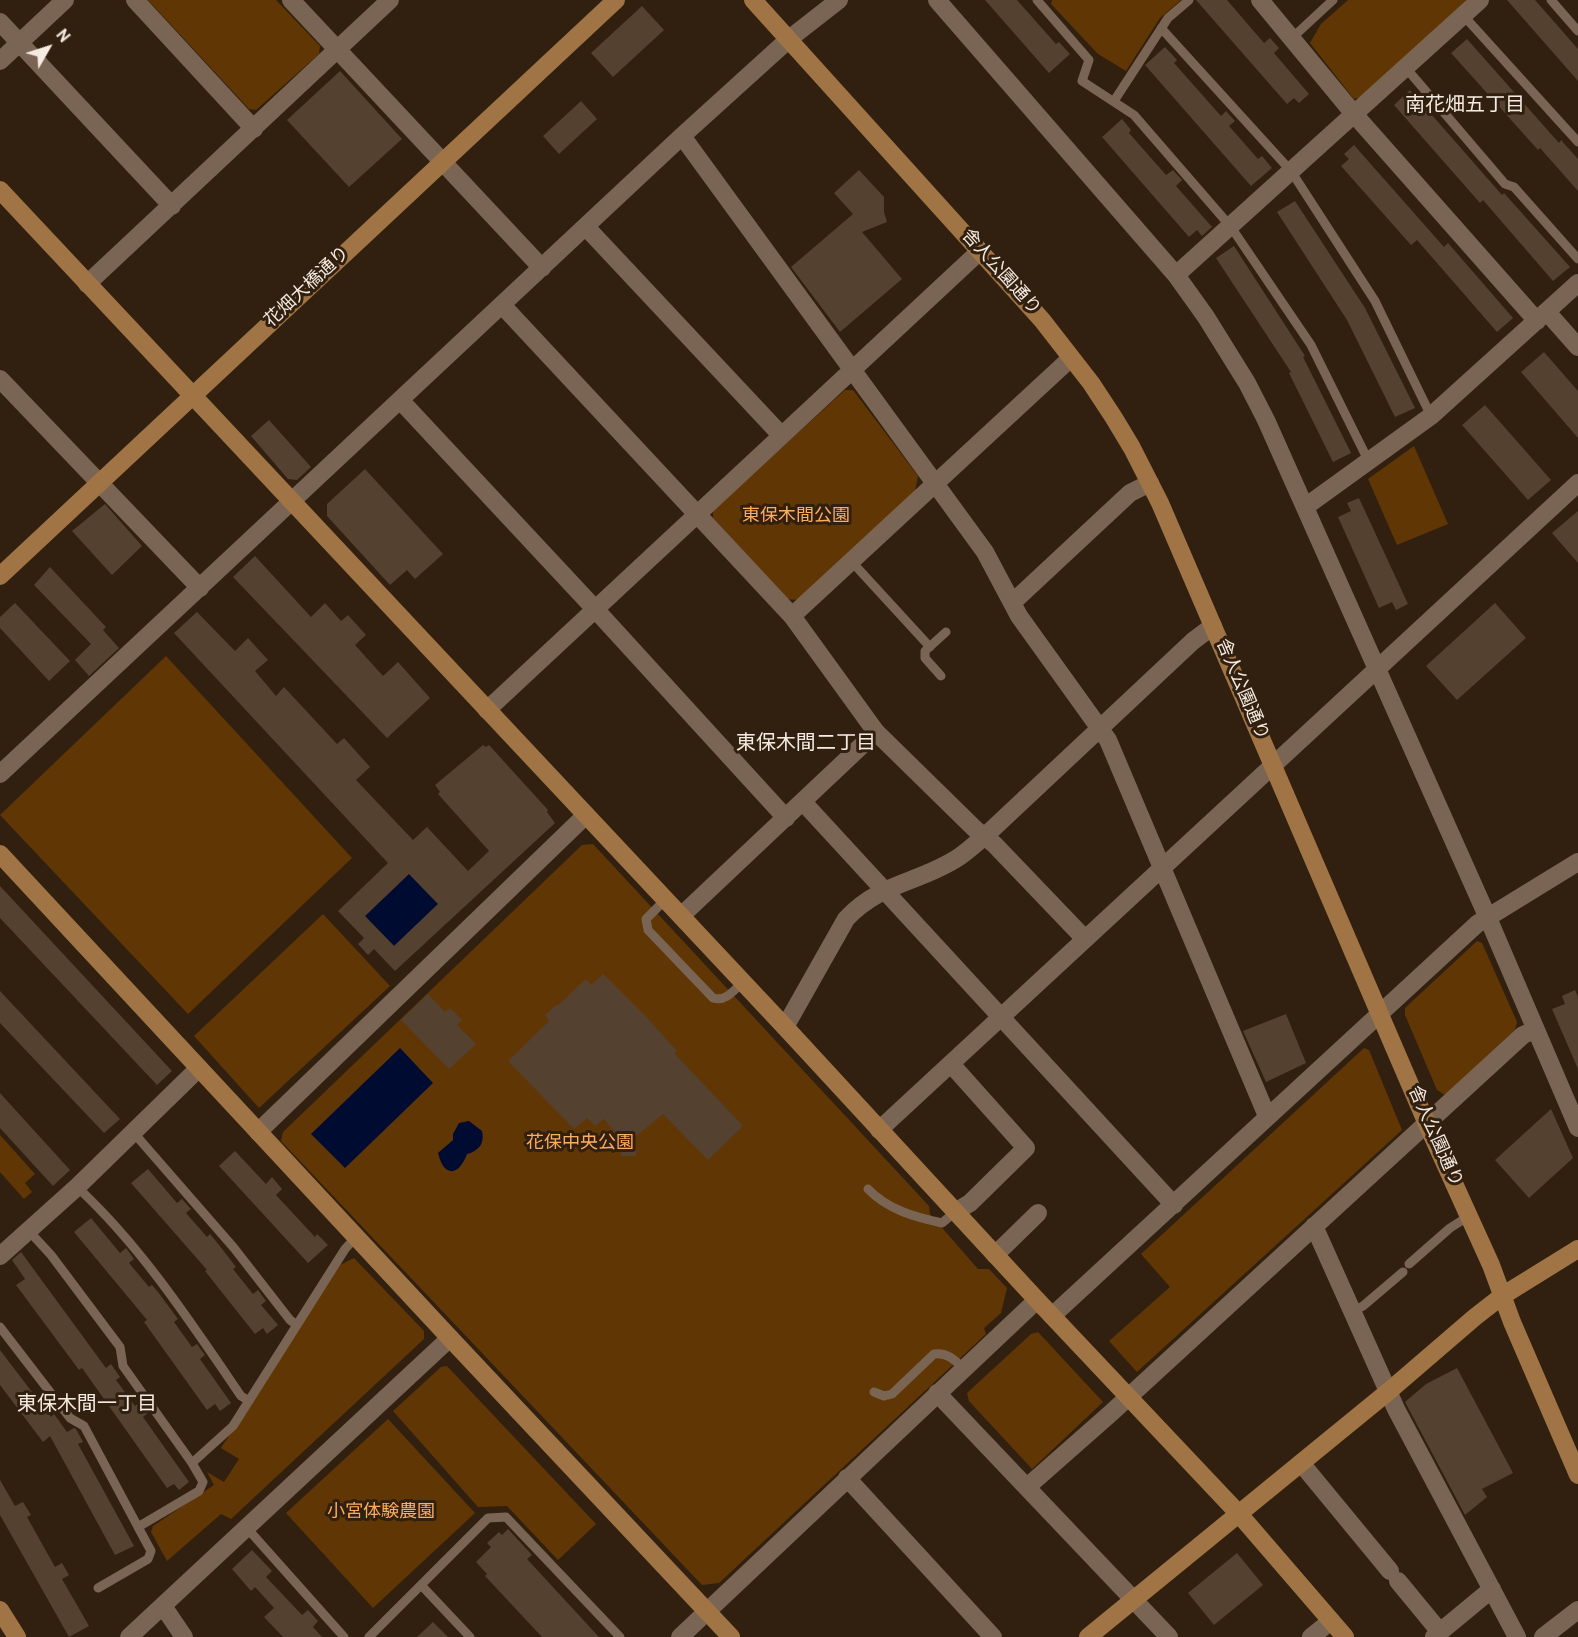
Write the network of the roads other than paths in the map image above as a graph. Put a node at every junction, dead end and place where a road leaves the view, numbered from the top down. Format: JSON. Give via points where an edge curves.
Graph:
{"nodes":[{"id":1,"x":65,"y":0,"type":"edge"},
{"id":2,"x":135,"y":0,"type":"edge"},
{"id":3,"x":291,"y":0,"type":"edge"},
{"id":4,"x":390,"y":0,"type":"edge"},
{"id":5,"x":616,"y":0,"type":"edge"},
{"id":6,"x":753,"y":0,"type":"edge"},
{"id":7,"x":839,"y":0,"type":"edge"},
{"id":8,"x":937,"y":0,"type":"edge"},
{"id":9,"x":1037,"y":0,"type":"edge"},
{"id":10,"x":1189,"y":0,"type":"edge"},
{"id":11,"x":1260,"y":0,"type":"edge"},
{"id":12,"x":1334,"y":0,"type":"edge"},
{"id":13,"x":1479,"y":0,"type":"edge"},
{"id":14,"x":1551,"y":0,"type":"edge"},
{"id":15,"x":1463,"y":15,"type":"junction"},
{"id":16,"x":0,"y":22,"type":"edge"},
{"id":17,"x":1161,"y":28,"type":"junction"},
{"id":18,"x":1578,"y":31,"type":"edge"},
{"id":19,"x":1292,"y":38,"type":"junction"},
{"id":20,"x":789,"y":39,"type":"junction"},
{"id":21,"x":20,"y":42,"type":"junction"},
{"id":22,"x":338,"y":50,"type":"junction"},
{"id":23,"x":0,"y":61,"type":"edge"},
{"id":24,"x":1406,"y":68,"type":"junction"},
{"id":25,"x":1114,"y":101,"type":"junction"},
{"id":26,"x":1354,"y":114,"type":"junction"},
{"id":27,"x":254,"y":129,"type":"junction"},
{"id":28,"x":682,"y":136,"type":"junction"},
{"id":29,"x":1578,"y":142,"type":"edge"},
{"id":30,"x":442,"y":162,"type":"junction"},
{"id":31,"x":1291,"y":171,"type":"junction"},
{"id":32,"x":0,"y":190,"type":"edge"},
{"id":33,"x":172,"y":206,"type":"junction"},
{"id":34,"x":1231,"y":226,"type":"junction"},
{"id":35,"x":586,"y":227,"type":"junction"},
{"id":36,"x":980,"y":251,"type":"junction"},
{"id":37,"x":1578,"y":259,"type":"edge"},
{"id":38,"x":542,"y":268,"type":"junction"},
{"id":39,"x":1176,"y":275,"type":"junction"},
{"id":40,"x":1578,"y":283,"type":"edge"},
{"id":41,"x":87,"y":284,"type":"junction"},
{"id":42,"x":502,"y":305,"type":"junction"},
{"id":43,"x":1542,"y":316,"type":"junction"},
{"id":44,"x":1578,"y":347,"type":"edge"},
{"id":45,"x":1071,"y":358,"type":"junction"},
{"id":46,"x":852,"y":369,"type":"junction"},
{"id":47,"x":0,"y":379,"type":"edge"},
{"id":48,"x":193,"y":396,"type":"junction"},
{"id":49,"x":400,"y":400,"type":"junction"},
{"id":50,"x":1431,"y":416,"type":"junction"},
{"id":51,"x":781,"y":435,"type":"junction"},
{"id":52,"x":1369,"y":462,"type":"junction"},
{"id":53,"x":99,"y":483,"type":"junction"},
{"id":54,"x":1150,"y":483,"type":"junction"},
{"id":55,"x":1578,"y":483,"type":"edge"},
{"id":56,"x":935,"y":484,"type":"junction"},
{"id":57,"x":292,"y":502,"type":"junction"},
{"id":58,"x":1305,"y":507,"type":"junction"},
{"id":59,"x":697,"y":514,"type":"junction"},
{"id":60,"x":852,"y":562,"type":"junction"},
{"id":61,"x":0,"y":576,"type":"edge"},
{"id":62,"x":200,"y":588,"type":"junction"},
{"id":63,"x":1012,"y":603,"type":"junction"},
{"id":64,"x":595,"y":609,"type":"junction"},
{"id":65,"x":792,"y":616,"type":"junction"},
{"id":66,"x":1214,"y":626,"type":"junction"},
{"id":67,"x":946,"y":632,"type":"dead end"},
{"id":68,"x":930,"y":647,"type":"junction"},
{"id":69,"x":1377,"y":669,"type":"junction"},
{"id":70,"x":941,"y":675,"type":"dead end"},
{"id":71,"x":487,"y":710,"type":"junction"},
{"id":72,"x":1100,"y":729,"type":"junction"},
{"id":73,"x":876,"y":732,"type":"junction"},
{"id":74,"x":1273,"y":765,"type":"junction"},
{"id":75,"x":0,"y":774,"type":"edge"},
{"id":76,"x":803,"y":802,"type":"junction"},
{"id":77,"x":586,"y":815,"type":"junction"},
{"id":78,"x":786,"y":818,"type":"junction"},
{"id":79,"x":984,"y":837,"type":"junction"},
{"id":80,"x":0,"y":854,"type":"edge"},
{"id":81,"x":1578,"y":862,"type":"edge"},
{"id":82,"x":1162,"y":868,"type":"junction"},
{"id":83,"x":884,"y":890,"type":"junction"},
{"id":84,"x":665,"y":900,"type":"junction"},
{"id":85,"x":681,"y":916,"type":"junction"},
{"id":86,"x":1488,"y":918,"type":"junction"},
{"id":87,"x":1085,"y":939,"type":"junction"},
{"id":88,"x":743,"y":982,"type":"junction"},
{"id":89,"x":1380,"y":1013,"type":"junction"},
{"id":90,"x":1002,"y":1017,"type":"junction"},
{"id":91,"x":785,"y":1027,"type":"junction"},
{"id":92,"x":1535,"y":1030,"type":"junction"},
{"id":93,"x":951,"y":1064,"type":"junction"},
{"id":94,"x":199,"y":1068,"type":"junction"},
{"id":95,"x":1267,"y":1116,"type":"junction"},
{"id":96,"x":1427,"y":1124,"type":"junction"},
{"id":97,"x":1578,"y":1128,"type":"edge"},
{"id":98,"x":879,"y":1130,"type":"junction"},
{"id":99,"x":133,"y":1132,"type":"junction"},
{"id":100,"x":258,"y":1132,"type":"junction"},
{"id":101,"x":76,"y":1187,"type":"junction"},
{"id":102,"x":868,"y":1190,"type":"dead end"},
{"id":103,"x":1174,"y":1205,"type":"junction"},
{"id":104,"x":955,"y":1212,"type":"junction"},
{"id":105,"x":1038,"y":1213,"type":"dead end"},
{"id":106,"x":1469,"y":1216,"type":"junction"},
{"id":107,"x":1314,"y":1226,"type":"junction"},
{"id":108,"x":28,"y":1230,"type":"junction"},
{"id":109,"x":356,"y":1238,"type":"junction"},
{"id":110,"x":1578,"y":1250,"type":"edge"},
{"id":111,"x":995,"y":1255,"type":"junction"},
{"id":112,"x":0,"y":1256,"type":"edge"},
{"id":113,"x":1502,"y":1296,"type":"junction"},
{"id":114,"x":1037,"y":1300,"type":"junction"},
{"id":115,"x":1353,"y":1311,"type":"junction"},
{"id":116,"x":1052,"y":1316,"type":"junction"},
{"id":117,"x":297,"y":1325,"type":"junction"},
{"id":118,"x":0,"y":1328,"type":"edge"},
{"id":119,"x":450,"y":1338,"type":"junction"},
{"id":120,"x":964,"y":1369,"type":"junction"},
{"id":121,"x":1389,"y":1391,"type":"junction"},
{"id":122,"x":874,"y":1392,"type":"dead end"},
{"id":123,"x":937,"y":1393,"type":"junction"},
{"id":124,"x":1128,"y":1397,"type":"junction"},
{"id":125,"x":249,"y":1401,"type":"junction"},
{"id":126,"x":192,"y":1462,"type":"junction"},
{"id":127,"x":1301,"y":1463,"type":"junction"},
{"id":128,"x":1578,"y":1475,"type":"edge"},
{"id":129,"x":848,"y":1478,"type":"junction"},
{"id":130,"x":1027,"y":1487,"type":"junction"},
{"id":131,"x":1239,"y":1515,"type":"junction"},
{"id":132,"x":138,"y":1527,"type":"junction"},
{"id":133,"x":246,"y":1527,"type":"junction"},
{"id":134,"x":421,"y":1585,"type":"junction"},
{"id":135,"x":98,"y":1588,"type":"dead end"},
{"id":136,"x":1492,"y":1589,"type":"junction"},
{"id":137,"x":1134,"y":1600,"type":"junction"},
{"id":138,"x":163,"y":1606,"type":"junction"},
{"id":139,"x":0,"y":1610,"type":"edge"},
{"id":140,"x":1578,"y":1610,"type":"edge"},
{"id":141,"x":707,"y":1611,"type":"junction"},
{"id":142,"x":1331,"y":1621,"type":"junction"},
{"id":143,"x":1437,"y":1635,"type":"edge"},
{"id":144,"x":16,"y":1637,"type":"edge"},
{"id":145,"x":129,"y":1637,"type":"edge"},
{"id":146,"x":184,"y":1637,"type":"edge"},
{"id":147,"x":344,"y":1637,"type":"edge"},
{"id":148,"x":369,"y":1637,"type":"edge"},
{"id":149,"x":470,"y":1637,"type":"edge"},
{"id":150,"x":620,"y":1637,"type":"edge"},
{"id":151,"x":680,"y":1637,"type":"edge"},
{"id":152,"x":731,"y":1637,"type":"edge"},
{"id":153,"x":993,"y":1637,"type":"edge"},
{"id":154,"x":1088,"y":1637,"type":"edge"},
{"id":155,"x":1169,"y":1637,"type":"edge"},
{"id":156,"x":1311,"y":1637,"type":"edge"},
{"id":157,"x":1345,"y":1637,"type":"edge"},
{"id":158,"x":1517,"y":1637,"type":"edge"},
{"id":159,"x":1543,"y":1637,"type":"edge"}],
"edges":[{"from":1,"to":21,"type":"street"},
{"from":2,"to":27,"type":"street"},
{"from":3,"to":22,"type":"street"},
{"from":4,"to":22,"type":"street"},
{"from":5,"to":30,"type":"street","name":"花畑大橋通り"},
{"from":6,"to":20,"type":"street","name":"舎人公園通り"},
{"from":7,"to":20,"type":"street"},
{"from":8,"to":39,"type":"street"},
{"from":9,"to":25,"type":"lane","via":[[1089,60],[1082,81]]},
{"from":10,"to":17,"type":"lane"},
{"from":11,"to":19,"type":"street"},
{"from":12,"to":19,"type":"lane"},
{"from":13,"to":15,"type":"street"},
{"from":14,"to":18,"type":"lane"},
{"from":15,"to":24,"type":"street"},
{"from":15,"to":29,"type":"lane"},
{"from":16,"to":21,"type":"street"},
{"from":17,"to":25,"type":"lane"},
{"from":17,"to":31,"type":"lane"},
{"from":19,"to":26,"type":"street"},
{"from":20,"to":28,"type":"street"},
{"from":20,"to":36,"type":"street","name":"舎人公園通り"},
{"from":21,"to":23,"type":"street"},
{"from":21,"to":33,"type":"street"},
{"from":22,"to":27,"type":"street"},
{"from":22,"to":30,"type":"street"},
{"from":24,"to":26,"type":"street"},
{"from":24,"to":37,"type":"lane","via":[[1505,184],[1514,187]]},
{"from":25,"to":34,"type":"lane","via":[[1134,115]]},
{"from":26,"to":31,"type":"street"},
{"from":26,"to":43,"type":"street"},
{"from":27,"to":33,"type":"street"},
{"from":28,"to":35,"type":"street"},
{"from":28,"to":46,"type":"street"},
{"from":30,"to":38,"type":"street"},
{"from":30,"to":48,"type":"street","name":"花畑大橋通り"},
{"from":31,"to":34,"type":"street"},
{"from":31,"to":50,"type":"lane","via":[[1375,301]]},
{"from":32,"to":41,"type":"street"},
{"from":33,"to":41,"type":"street"},
{"from":34,"to":39,"type":"street"},
{"from":34,"to":52,"type":"lane","via":[[1311,345]]},
{"from":35,"to":38,"type":"street"},
{"from":35,"to":51,"type":"street"},
{"from":36,"to":45,"type":"street","name":"舎人公園通り"},
{"from":36,"to":46,"type":"street"},
{"from":38,"to":42,"type":"street"},
{"from":39,"to":58,"type":"street","via":[[1246,383]]},
{"from":40,"to":43,"type":"street"},
{"from":41,"to":48,"type":"street"},
{"from":42,"to":49,"type":"street"},
{"from":42,"to":59,"type":"street"},
{"from":43,"to":44,"type":"street"},
{"from":43,"to":50,"type":"street"},
{"from":45,"to":54,"type":"street","name":"舎人公園通り","via":[[1114,418]]},
{"from":45,"to":56,"type":"street"},
{"from":46,"to":51,"type":"street"},
{"from":46,"to":56,"type":"street"},
{"from":47,"to":53,"type":"street"},
{"from":48,"to":53,"type":"street","name":"花畑大橋通り"},
{"from":48,"to":57,"type":"street"},
{"from":49,"to":57,"type":"street"},
{"from":49,"to":64,"type":"street"},
{"from":50,"to":52,"type":"street"},
{"from":51,"to":59,"type":"street"},
{"from":52,"to":58,"type":"street"},
{"from":53,"to":61,"type":"street","name":"花畑大橋通り"},
{"from":53,"to":62,"type":"street"},
{"from":54,"to":63,"type":"street","via":[[1130,493]]},
{"from":54,"to":66,"type":"street","name":"舎人公園通り"},
{"from":55,"to":69,"type":"street"},
{"from":56,"to":60,"type":"street"},
{"from":56,"to":63,"type":"street","via":[[985,552]]},
{"from":57,"to":62,"type":"street"},
{"from":57,"to":71,"type":"street"},
{"from":58,"to":69,"type":"street"},
{"from":59,"to":64,"type":"street"},
{"from":59,"to":65,"type":"street"},
{"from":60,"to":65,"type":"street"},
{"from":60,"to":68,"type":"lane"},
{"from":62,"to":75,"type":"street"},
{"from":63,"to":72,"type":"street"},
{"from":64,"to":71,"type":"street"},
{"from":64,"to":78,"type":"street"},
{"from":65,"to":73,"type":"street"},
{"from":66,"to":72,"type":"street"},
{"from":66,"to":74,"type":"street","name":"舎人公園通り"},
{"from":67,"to":68,"type":"lane"},
{"from":68,"to":70,"type":"lane","via":[[925,658]]},
{"from":69,"to":74,"type":"street"},
{"from":69,"to":86,"type":"street"},
{"from":71,"to":77,"type":"street"},
{"from":72,"to":79,"type":"street"},
{"from":72,"to":82,"type":"street"},
{"from":73,"to":76,"type":"street"},
{"from":73,"to":79,"type":"street"},
{"from":74,"to":82,"type":"street"},
{"from":74,"to":89,"type":"street","name":"舎人公園通り"},
{"from":76,"to":78,"type":"street"},
{"from":76,"to":83,"type":"street"},
{"from":77,"to":84,"type":"street"},
{"from":77,"to":100,"type":"street"},
{"from":78,"to":85,"type":"street"},
{"from":79,"to":83,"type":"street","via":[[951,861]]},
{"from":79,"to":87,"type":"street"},
{"from":80,"to":94,"type":"street"},
{"from":81,"to":86,"type":"street"},
{"from":82,"to":87,"type":"street"},
{"from":82,"to":95,"type":"street"},
{"from":83,"to":90,"type":"street"},
{"from":83,"to":91,"type":"street","via":[[846,919]]},
{"from":84,"to":85,"type":"street"},
{"from":84,"to":88,"type":"lane","via":[[646,919],[648,930],[713,998],[726,998]]},
{"from":85,"to":88,"type":"street"},
{"from":86,"to":89,"type":"street"},
{"from":86,"to":92,"type":"street"},
{"from":87,"to":90,"type":"street"},
{"from":88,"to":91,"type":"street"},
{"from":89,"to":95,"type":"street"},
{"from":89,"to":96,"type":"street","name":"舎人公園通り"},
{"from":90,"to":93,"type":"street"},
{"from":90,"to":103,"type":"street"},
{"from":91,"to":98,"type":"street"},
{"from":92,"to":96,"type":"street","via":[[1523,1035]]},
{"from":92,"to":97,"type":"street"},
{"from":93,"to":98,"type":"street"},
{"from":93,"to":104,"type":"street","via":[[1026,1148],[970,1203]]},
{"from":94,"to":99,"type":"street"},
{"from":94,"to":100,"type":"street"},
{"from":95,"to":103,"type":"street"},
{"from":96,"to":106,"type":"street","name":"舎人公園通り"},
{"from":96,"to":107,"type":"street"},
{"from":98,"to":104,"type":"street"},
{"from":99,"to":101,"type":"street"},
{"from":99,"to":117,"type":"lane"},
{"from":100,"to":109,"type":"street"},
{"from":101,"to":108,"type":"street"},
{"from":101,"to":125,"type":"lane","via":[[96,1205],[173,1297],[241,1396]]},
{"from":102,"to":104,"type":"lane","via":[[884,1204],[925,1219],[942,1223]]},
{"from":103,"to":116,"type":"street"},
{"from":104,"to":111,"type":"street"},
{"from":105,"to":111,"type":"street"},
{"from":106,"to":113,"type":"street","name":"舎人公園通り"},
{"from":106,"to":115,"type":"lane"},
{"from":107,"to":115,"type":"street"},
{"from":107,"to":124,"type":"street"},
{"from":108,"to":112,"type":"street"},
{"from":108,"to":126,"type":"lane","via":[[120,1347],[123,1366]]},
{"from":109,"to":117,"type":"lane"},
{"from":109,"to":119,"type":"street"},
{"from":110,"to":113,"type":"street"},
{"from":111,"to":114,"type":"street"},
{"from":113,"to":121,"type":"street"},
{"from":113,"to":128,"type":"street","name":"舎人公園通り"},
{"from":114,"to":116,"type":"street"},
{"from":114,"to":120,"type":"street"},
{"from":115,"to":121,"type":"street"},
{"from":116,"to":124,"type":"street"},
{"from":117,"to":125,"type":"lane"},
{"from":118,"to":132,"type":"lane","via":[[70,1418],[84,1426]]},
{"from":119,"to":133,"type":"street"},
{"from":119,"to":141,"type":"street"},
{"from":120,"to":122,"type":"lane","via":[[953,1358],[934,1354],[892,1394]]},
{"from":120,"to":123,"type":"street"},
{"from":121,"to":127,"type":"street"},
{"from":121,"to":136,"type":"street"},
{"from":123,"to":129,"type":"street"},
{"from":123,"to":130,"type":"street"},
{"from":124,"to":130,"type":"street"},
{"from":124,"to":131,"type":"street"},
{"from":125,"to":126,"type":"lane","via":[[233,1426]]},
{"from":126,"to":132,"type":"lane","via":[[203,1482],[199,1491]]},
{"from":127,"to":131,"type":"street"},
{"from":127,"to":143,"type":"street"},
{"from":129,"to":141,"type":"street"},
{"from":129,"to":153,"type":"street"},
{"from":130,"to":137,"type":"street"},
{"from":131,"to":137,"type":"street"},
{"from":131,"to":142,"type":"street"},
{"from":132,"to":135,"type":"lane","via":[[151,1551],[148,1559]]},
{"from":133,"to":138,"type":"street"},
{"from":133,"to":147,"type":"lane"},
{"from":134,"to":148,"type":"lane"},
{"from":134,"to":149,"type":"lane"},
{"from":134,"to":150,"type":"lane","via":[[488,1518],[506,1516]]},
{"from":136,"to":143,"type":"street"},
{"from":136,"to":158,"type":"street"},
{"from":137,"to":154,"type":"street"},
{"from":137,"to":155,"type":"street"},
{"from":138,"to":145,"type":"street"},
{"from":138,"to":146,"type":"street"},
{"from":139,"to":144,"type":"street"},
{"from":140,"to":159,"type":"street"},
{"from":141,"to":151,"type":"street"},
{"from":141,"to":152,"type":"street"},
{"from":142,"to":156,"type":"street"},
{"from":142,"to":157,"type":"street"}]}
